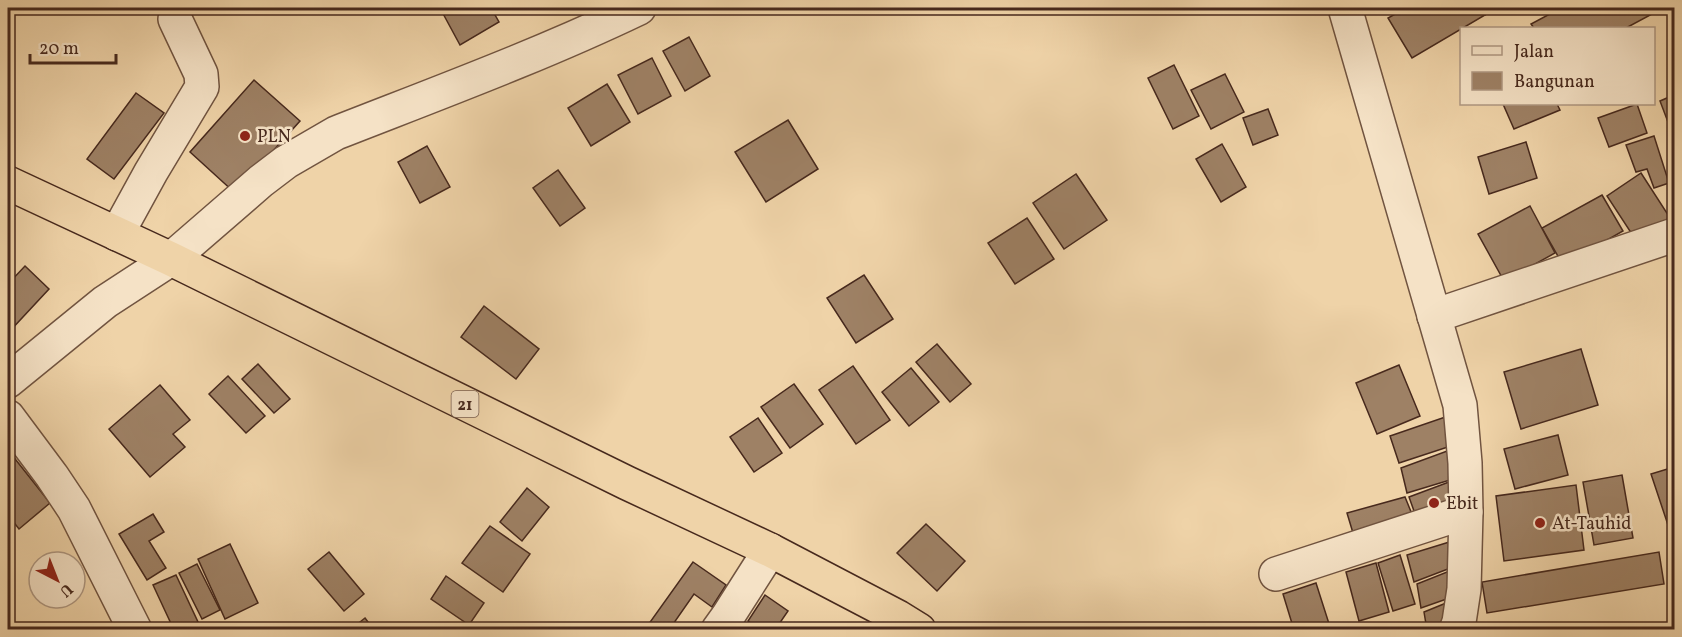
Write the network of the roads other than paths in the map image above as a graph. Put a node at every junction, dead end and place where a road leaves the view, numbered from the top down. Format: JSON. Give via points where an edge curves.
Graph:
{"nodes":[{"id":1,"x":639,"y":8,"type":"edge"},
{"id":2,"x":1345,"y":8,"type":"edge"},
{"id":3,"x":175,"y":18,"type":"dead end"},
{"id":4,"x":8,"y":183,"type":"edge"},
{"id":5,"x":117,"y":234,"type":"junction"},
{"id":6,"x":1674,"y":235,"type":"edge"},
{"id":7,"x":171,"y":259,"type":"junction"},
{"id":8,"x":1434,"y":316,"type":"junction"},
{"id":9,"x":8,"y":381,"type":"edge"},
{"id":10,"x":8,"y":417,"type":"edge"},
{"id":11,"x":1466,"y":512,"type":"junction"},
{"id":12,"x":770,"y":550,"type":"junction"},
{"id":13,"x":1276,"y":574,"type":"dead end"},
{"id":14,"x":135,"y":630,"type":"edge"},
{"id":15,"x":717,"y":630,"type":"edge"},
{"id":16,"x":920,"y":630,"type":"edge"},
{"id":17,"x":1456,"y":630,"type":"edge"}],
"edges":[{"from":1,"to":7,"type":"street","via":[[315,144],[261,181]]},
{"from":2,"to":8,"type":"street"},
{"from":3,"to":5,"type":"street","via":[[201,74],[202,87]]},
{"from":4,"to":5,"type":"highway","number":"21"},
{"from":5,"to":7,"type":"highway","number":"21"},
{"from":6,"to":8,"type":"street"},
{"from":7,"to":9,"type":"street","via":[[105,302]]},
{"from":7,"to":12,"type":"highway","number":"21"},
{"from":8,"to":11,"type":"street","via":[[1460,405]]},
{"from":10,"to":14,"type":"street","via":[[74,509]]},
{"from":11,"to":13,"type":"street"},
{"from":11,"to":17,"type":"street","via":[[1464,589]]},
{"from":12,"to":15,"type":"street"},
{"from":12,"to":16,"type":"highway","number":"21"}]}
